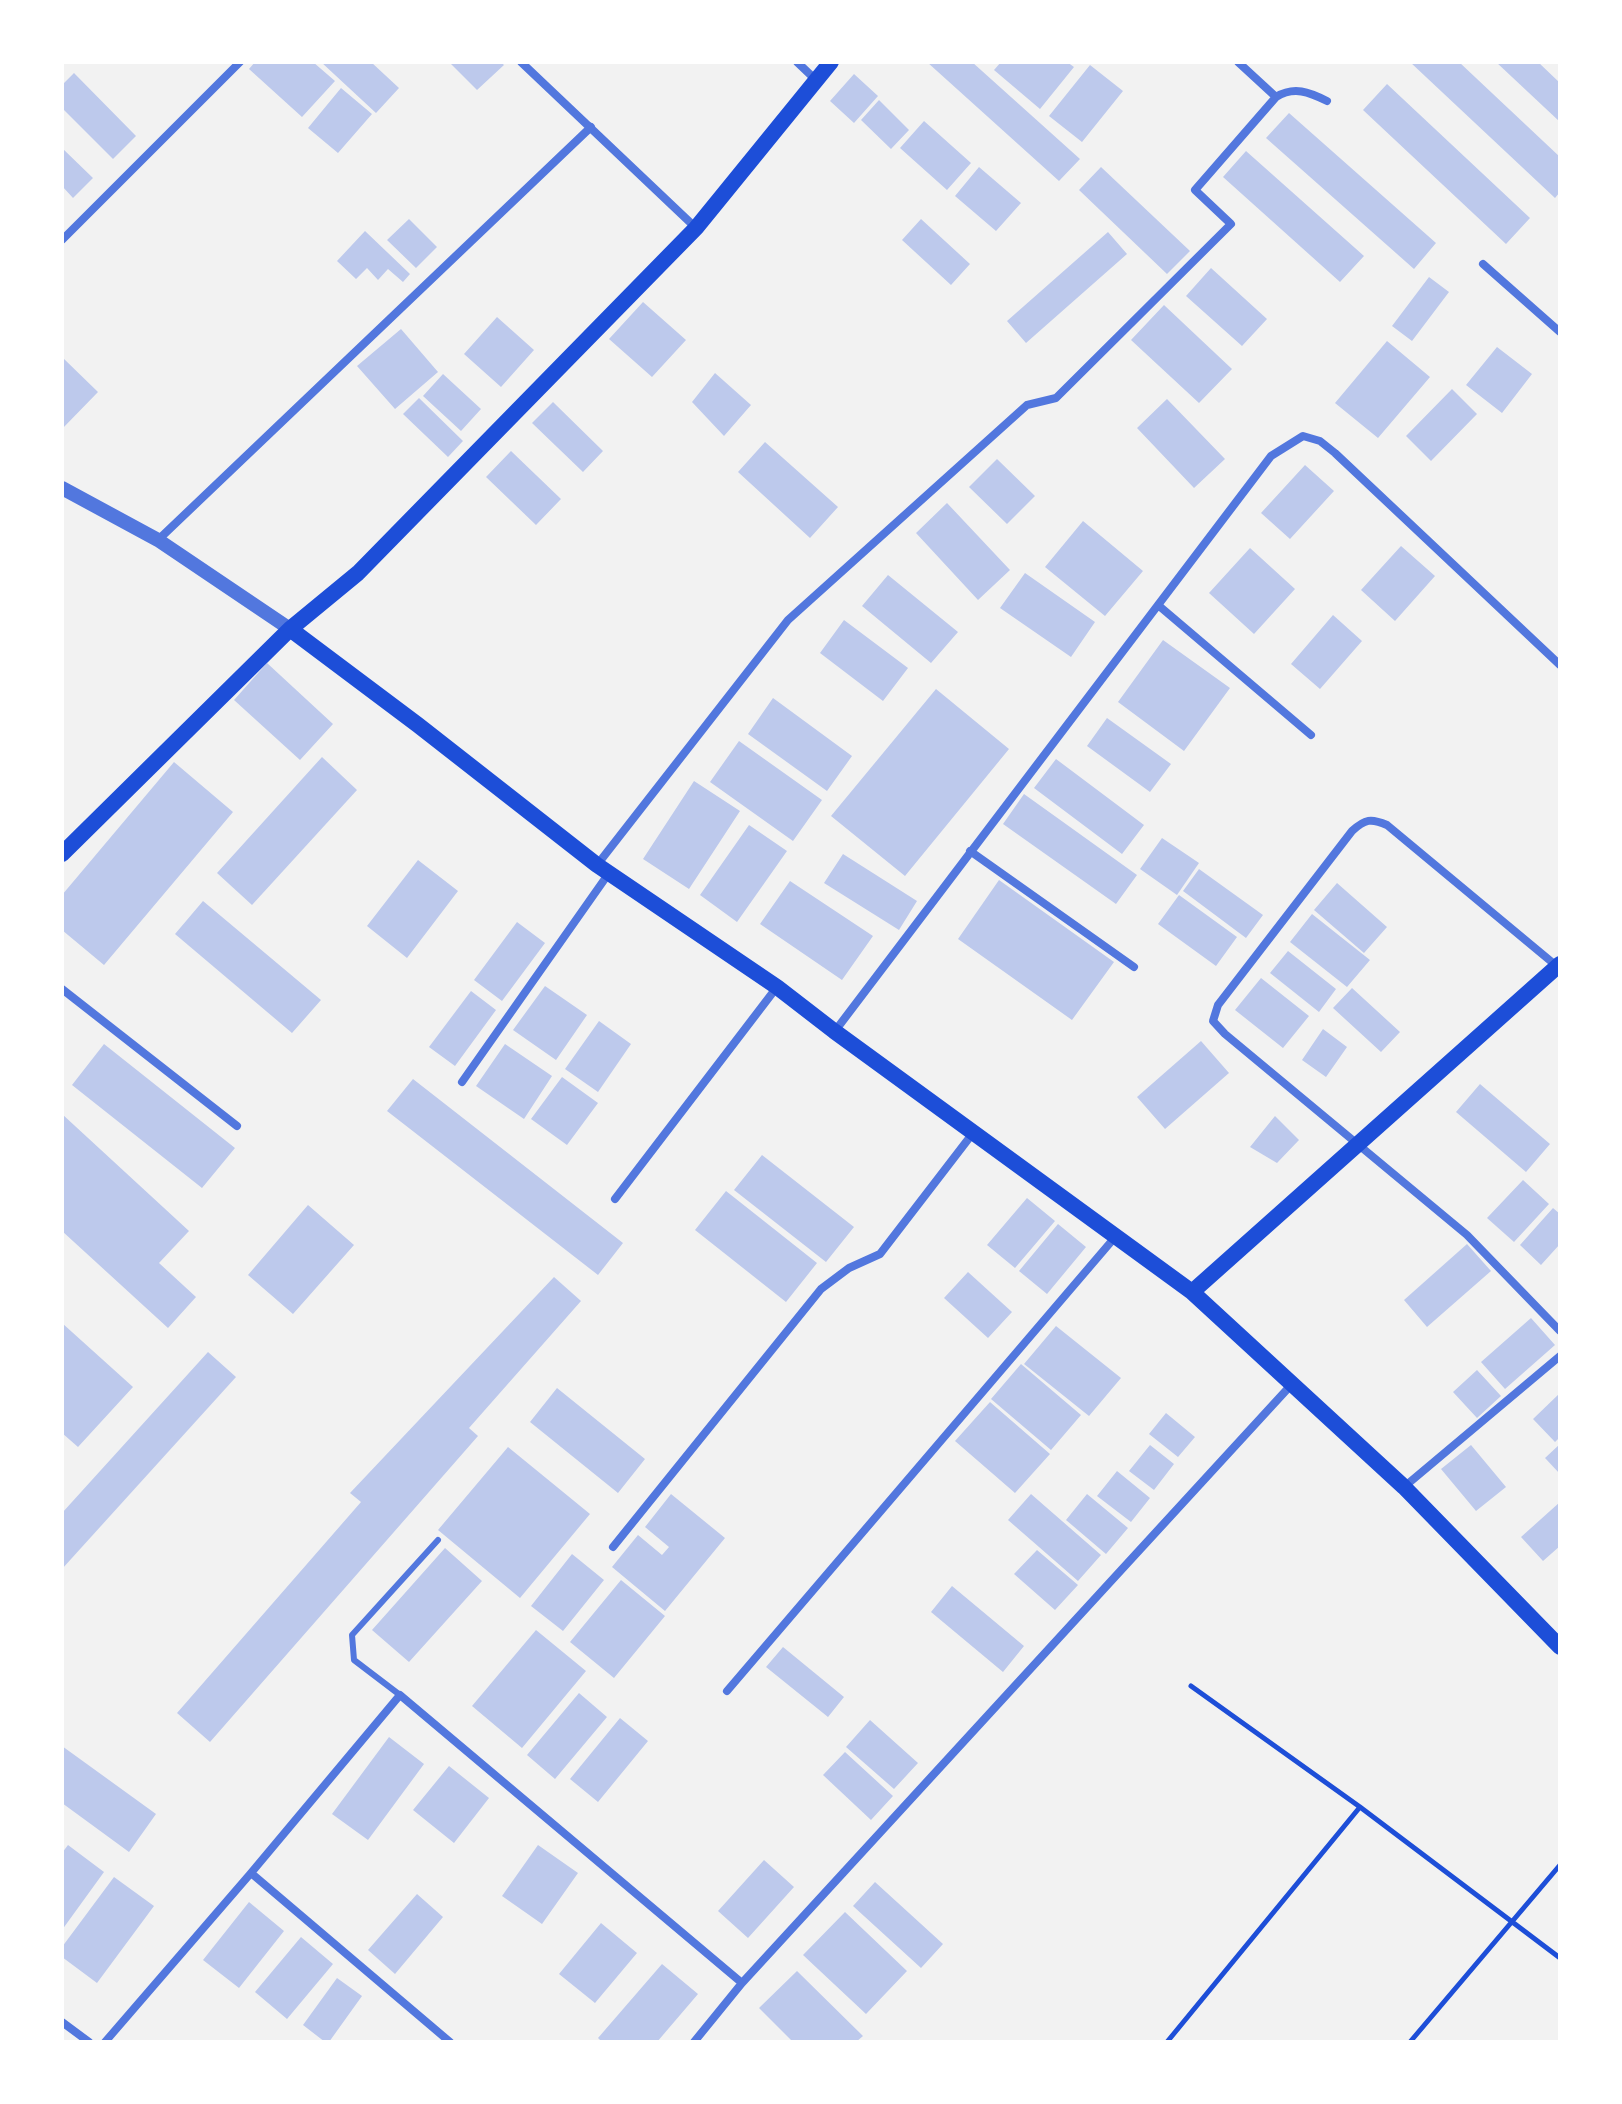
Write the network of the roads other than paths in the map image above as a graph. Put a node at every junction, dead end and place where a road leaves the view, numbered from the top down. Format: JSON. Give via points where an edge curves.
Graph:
{"nodes":[{"id":1,"x":240,"y":62,"type":"edge"},
{"id":2,"x":521,"y":62,"type":"edge"},
{"id":3,"x":797,"y":62,"type":"edge"},
{"id":4,"x":831,"y":62,"type":"edge"},
{"id":5,"x":1238,"y":62,"type":"edge"},
{"id":6,"x":817,"y":81,"type":"junction"},
{"id":7,"x":1276,"y":97,"type":"junction"},
{"id":8,"x":1327,"y":101,"type":"dead end"},
{"id":9,"x":591,"y":127,"type":"junction"},
{"id":10,"x":696,"y":228,"type":"junction"},
{"id":11,"x":62,"y":240,"type":"edge"},
{"id":12,"x":1483,"y":264,"type":"dead end"},
{"id":13,"x":1560,"y":332,"type":"edge"},
{"id":14,"x":62,"y":488,"type":"edge"},
{"id":15,"x":158,"y":540,"type":"junction"},
{"id":16,"x":1158,"y":605,"type":"junction"},
{"id":17,"x":290,"y":629,"type":"junction"},
{"id":18,"x":1560,"y":665,"type":"edge"},
{"id":19,"x":1311,"y":735,"type":"dead end"},
{"id":20,"x":970,"y":851,"type":"junction"},
{"id":21,"x":62,"y":854,"type":"edge"},
{"id":22,"x":603,"y":869,"type":"junction"},
{"id":23,"x":1134,"y":967,"type":"dead end"},
{"id":24,"x":1559,"y":967,"type":"edge"},
{"id":25,"x":777,"y":987,"type":"junction"},
{"id":26,"x":62,"y":989,"type":"edge"},
{"id":27,"x":834,"y":1031,"type":"junction"},
{"id":28,"x":462,"y":1082,"type":"dead end"},
{"id":29,"x":237,"y":1126,"type":"dead end"},
{"id":30,"x":973,"y":1132,"type":"junction"},
{"id":31,"x":1360,"y":1144,"type":"junction"},
{"id":32,"x":615,"y":1199,"type":"dead end"},
{"id":33,"x":1117,"y":1235,"type":"junction"},
{"id":34,"x":1192,"y":1292,"type":"junction"},
{"id":35,"x":1560,"y":1331,"type":"edge"},
{"id":36,"x":1560,"y":1356,"type":"edge"},
{"id":37,"x":1292,"y":1384,"type":"junction"},
{"id":38,"x":1404,"y":1487,"type":"junction"},
{"id":39,"x":438,"y":1540,"type":"dead end"},
{"id":40,"x":613,"y":1547,"type":"dead end"},
{"id":41,"x":1560,"y":1647,"type":"edge"},
{"id":42,"x":727,"y":1691,"type":"dead end"},
{"id":43,"x":400,"y":1695,"type":"junction"},
{"id":44,"x":251,"y":1873,"type":"junction"},
{"id":45,"x":742,"y":1983,"type":"junction"},
{"id":46,"x":62,"y":2022,"type":"edge"},
{"id":47,"x":89,"y":2042,"type":"edge"},
{"id":48,"x":105,"y":2042,"type":"edge"},
{"id":49,"x":450,"y":2042,"type":"edge"},
{"id":50,"x":694,"y":2042,"type":"edge"}],
"edges":[{"from":1,"to":11,"type":"street"},
{"from":2,"to":9,"type":"street"},
{"from":3,"to":6,"type":"street"},
{"from":4,"to":6,"type":"main road"},
{"from":5,"to":7,"type":"street"},
{"from":6,"to":10,"type":"main road"},
{"from":7,"to":8,"type":"street","via":[[1307,91]]},
{"from":7,"to":22,"type":"street","via":[[1195,190],[1231,224],[1056,398],[1027,405],[788,620]]},
{"from":9,"to":10,"type":"street"},
{"from":9,"to":15,"type":"street"},
{"from":10,"to":17,"type":"main road","via":[[358,573]]},
{"from":12,"to":13,"type":"street"},
{"from":14,"to":15,"type":"street"},
{"from":15,"to":17,"type":"street"},
{"from":16,"to":18,"type":"street","via":[[1271,456],[1303,436],[1320,441]]},
{"from":16,"to":19,"type":"street"},
{"from":16,"to":20,"type":"street"},
{"from":17,"to":21,"type":"main road"},
{"from":17,"to":22,"type":"main road"},
{"from":20,"to":23,"type":"street"},
{"from":20,"to":27,"type":"street"},
{"from":22,"to":25,"type":"main road"},
{"from":22,"to":28,"type":"street"},
{"from":24,"to":31,"type":"main road"},
{"from":24,"to":31,"type":"street","via":[[1387,825],[1363,821],[1218,1005],[1213,1021]]},
{"from":25,"to":27,"type":"main road"},
{"from":25,"to":32,"type":"street"},
{"from":26,"to":29,"type":"street"},
{"from":27,"to":30,"type":"main road"},
{"from":30,"to":33,"type":"main road"},
{"from":30,"to":40,"type":"street","via":[[880,1254],[821,1289]]},
{"from":31,"to":34,"type":"main road"},
{"from":31,"to":35,"type":"street","via":[[1467,1235]]},
{"from":33,"to":34,"type":"main road"},
{"from":33,"to":42,"type":"street"},
{"from":34,"to":37,"type":"main road"},
{"from":36,"to":38,"type":"street"},
{"from":37,"to":38,"type":"main road"},
{"from":37,"to":45,"type":"street"},
{"from":38,"to":41,"type":"main road"},
{"from":39,"to":43,"type":"lane","via":[[352,1635],[354,1660]]},
{"from":43,"to":44,"type":"street"},
{"from":43,"to":45,"type":"street"},
{"from":44,"to":48,"type":"street"},
{"from":44,"to":49,"type":"street"},
{"from":45,"to":50,"type":"street"},
{"from":46,"to":47,"type":"street"}]}
